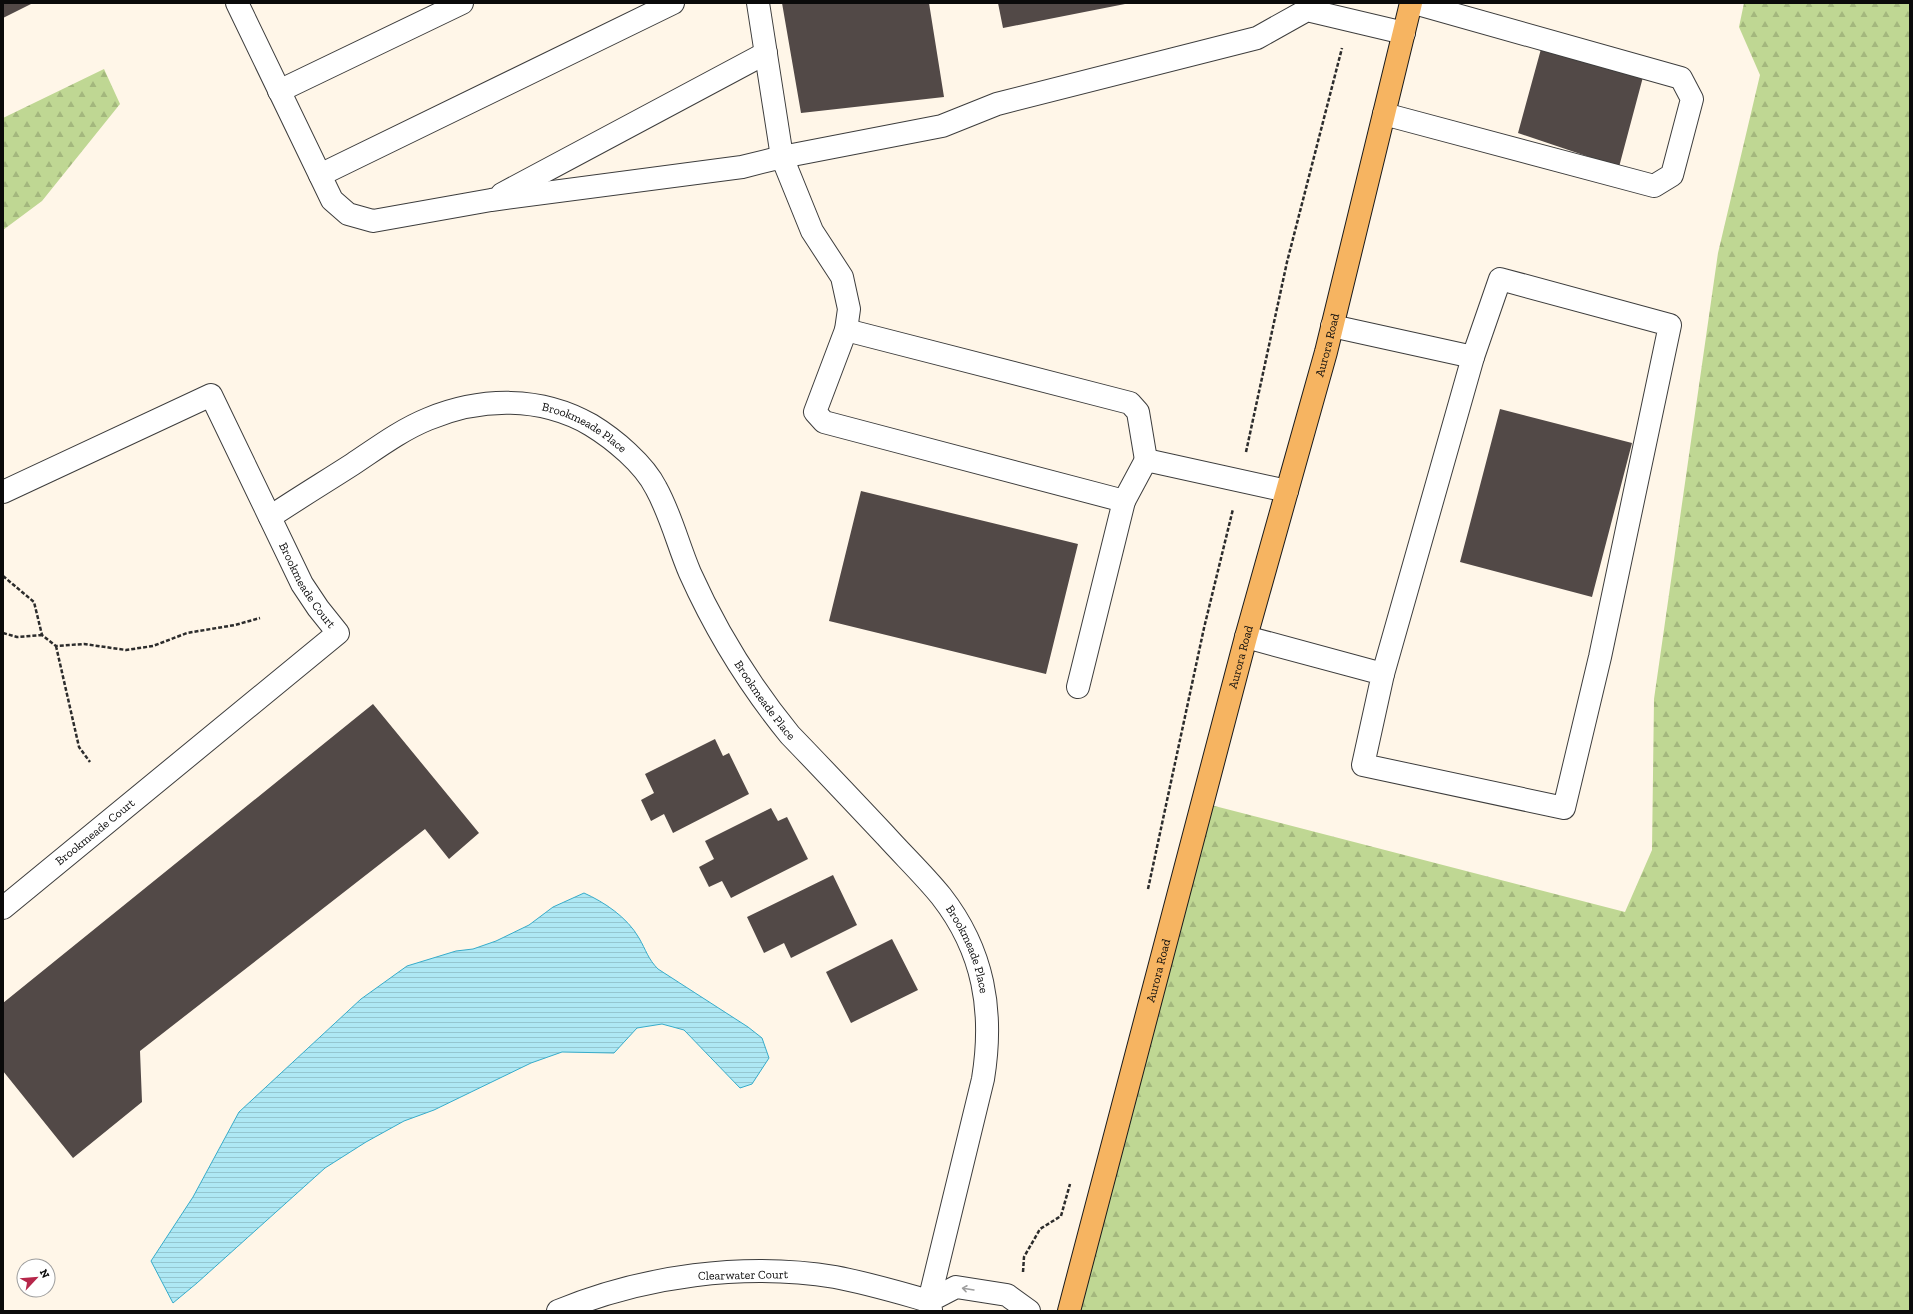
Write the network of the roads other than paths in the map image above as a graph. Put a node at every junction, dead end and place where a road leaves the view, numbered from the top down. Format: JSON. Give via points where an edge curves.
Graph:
{"nodes":[{"id":1,"x":237,"y":3,"type":"edge"},
{"id":2,"x":462,"y":3,"type":"edge"},
{"id":3,"x":673,"y":3,"type":"edge"},
{"id":4,"x":758,"y":3,"type":"edge"},
{"id":5,"x":1413,"y":3,"type":"edge"},
{"id":6,"x":1308,"y":6,"type":"edge"},
{"id":7,"x":1404,"y":33,"type":"junction"},
{"id":8,"x":766,"y":53,"type":"junction"},
{"id":9,"x":279,"y":91,"type":"junction"},
{"id":10,"x":1384,"y":114,"type":"junction"},
{"id":11,"x":782,"y":157,"type":"junction"},
{"id":12,"x":320,"y":175,"type":"junction"},
{"id":13,"x":491,"y":200,"type":"junction"},
{"id":14,"x":1332,"y":326,"type":"junction"},
{"id":15,"x":846,"y":330,"type":"junction"},
{"id":16,"x":1474,"y":357,"type":"junction"},
{"id":17,"x":1146,"y":460,"type":"junction"},
{"id":18,"x":3,"y":492,"type":"edge"},
{"id":19,"x":1287,"y":492,"type":"junction"},
{"id":20,"x":1124,"y":501,"type":"junction"},
{"id":21,"x":270,"y":517,"type":"junction"},
{"id":22,"x":1246,"y":637,"type":"junction"},
{"id":23,"x":1383,"y":674,"type":"junction"},
{"id":24,"x":1078,"y":687,"type":"dead end"},
{"id":25,"x":3,"y":908,"type":"edge"},
{"id":26,"x":930,"y":1306,"type":"edge"},
{"id":27,"x":558,"y":1311,"type":"edge"},
{"id":28,"x":1029,"y":1311,"type":"edge"},
{"id":29,"x":1069,"y":1311,"type":"edge"}],
"edges":[{"from":1,"to":9,"type":"street"},
{"from":2,"to":9,"type":"street"},
{"from":3,"to":12,"type":"street"},
{"from":4,"to":8,"type":"street"},
{"from":5,"to":7,"type":"main road","name":"Aurora Road"},
{"from":5,"to":10,"type":"street","via":[[1681,78],[1692,99],[1672,175],[1654,186]]},
{"from":6,"to":7,"type":"street","via":[[1350,20]]},
{"from":6,"to":11,"type":"street","via":[[1257,38],[998,104],[942,126]]},
{"from":7,"to":10,"type":"main road","name":"Aurora Road"},
{"from":8,"to":11,"type":"street"},
{"from":8,"to":13,"type":"street"},
{"from":9,"to":12,"type":"street"},
{"from":10,"to":14,"type":"main road","name":"Aurora Road"},
{"from":11,"to":13,"type":"street","via":[[742,167]]},
{"from":11,"to":15,"type":"street","via":[[812,231],[842,276],[850,309]]},
{"from":12,"to":13,"type":"street","via":[[332,200],[348,214],[373,221]]},
{"from":14,"to":16,"type":"street"},
{"from":14,"to":19,"type":"main road","name":"Aurora Road"},
{"from":15,"to":17,"type":"street","via":[[1130,403],[1138,412]]},
{"from":15,"to":20,"type":"street","via":[[815,412],[824,422]]},
{"from":16,"to":23,"type":"street"},
{"from":16,"to":23,"type":"street","via":[[1500,279],[1670,325],[1600,657],[1564,808],[1363,765]]},
{"from":17,"to":19,"type":"street"},
{"from":17,"to":20,"type":"street"},
{"from":18,"to":21,"type":"street","name":"Brookmeade Court","via":[[211,395]]},
{"from":19,"to":22,"type":"main road","name":"Aurora Road"},
{"from":20,"to":24,"type":"street"},
{"from":21,"to":25,"type":"street","name":"Brookmeade Court","via":[[302,584],[338,633]]},
{"from":21,"to":26,"type":"street","name":"Brookmeade Place","via":[[411,427],[449,411],[485,404],[524,403],[545,406],[565,413],[614,440],[643,470],[656,486],[702,598],[730,651],[767,707],[940,896],[962,931],[979,970],[988,1011],[987,1055]]},
{"from":22,"to":23,"type":"street"},
{"from":22,"to":29,"type":"main road","name":"Aurora Road"},
{"from":26,"to":27,"type":"street","name":"Clearwater Court","via":[[869,1284],[833,1277],[760,1272],[696,1275],[662,1280],[594,1297]]},
{"from":28,"to":26,"type":"street","one_way":true,"via":[[1007,1295],[956,1287]]}]}
